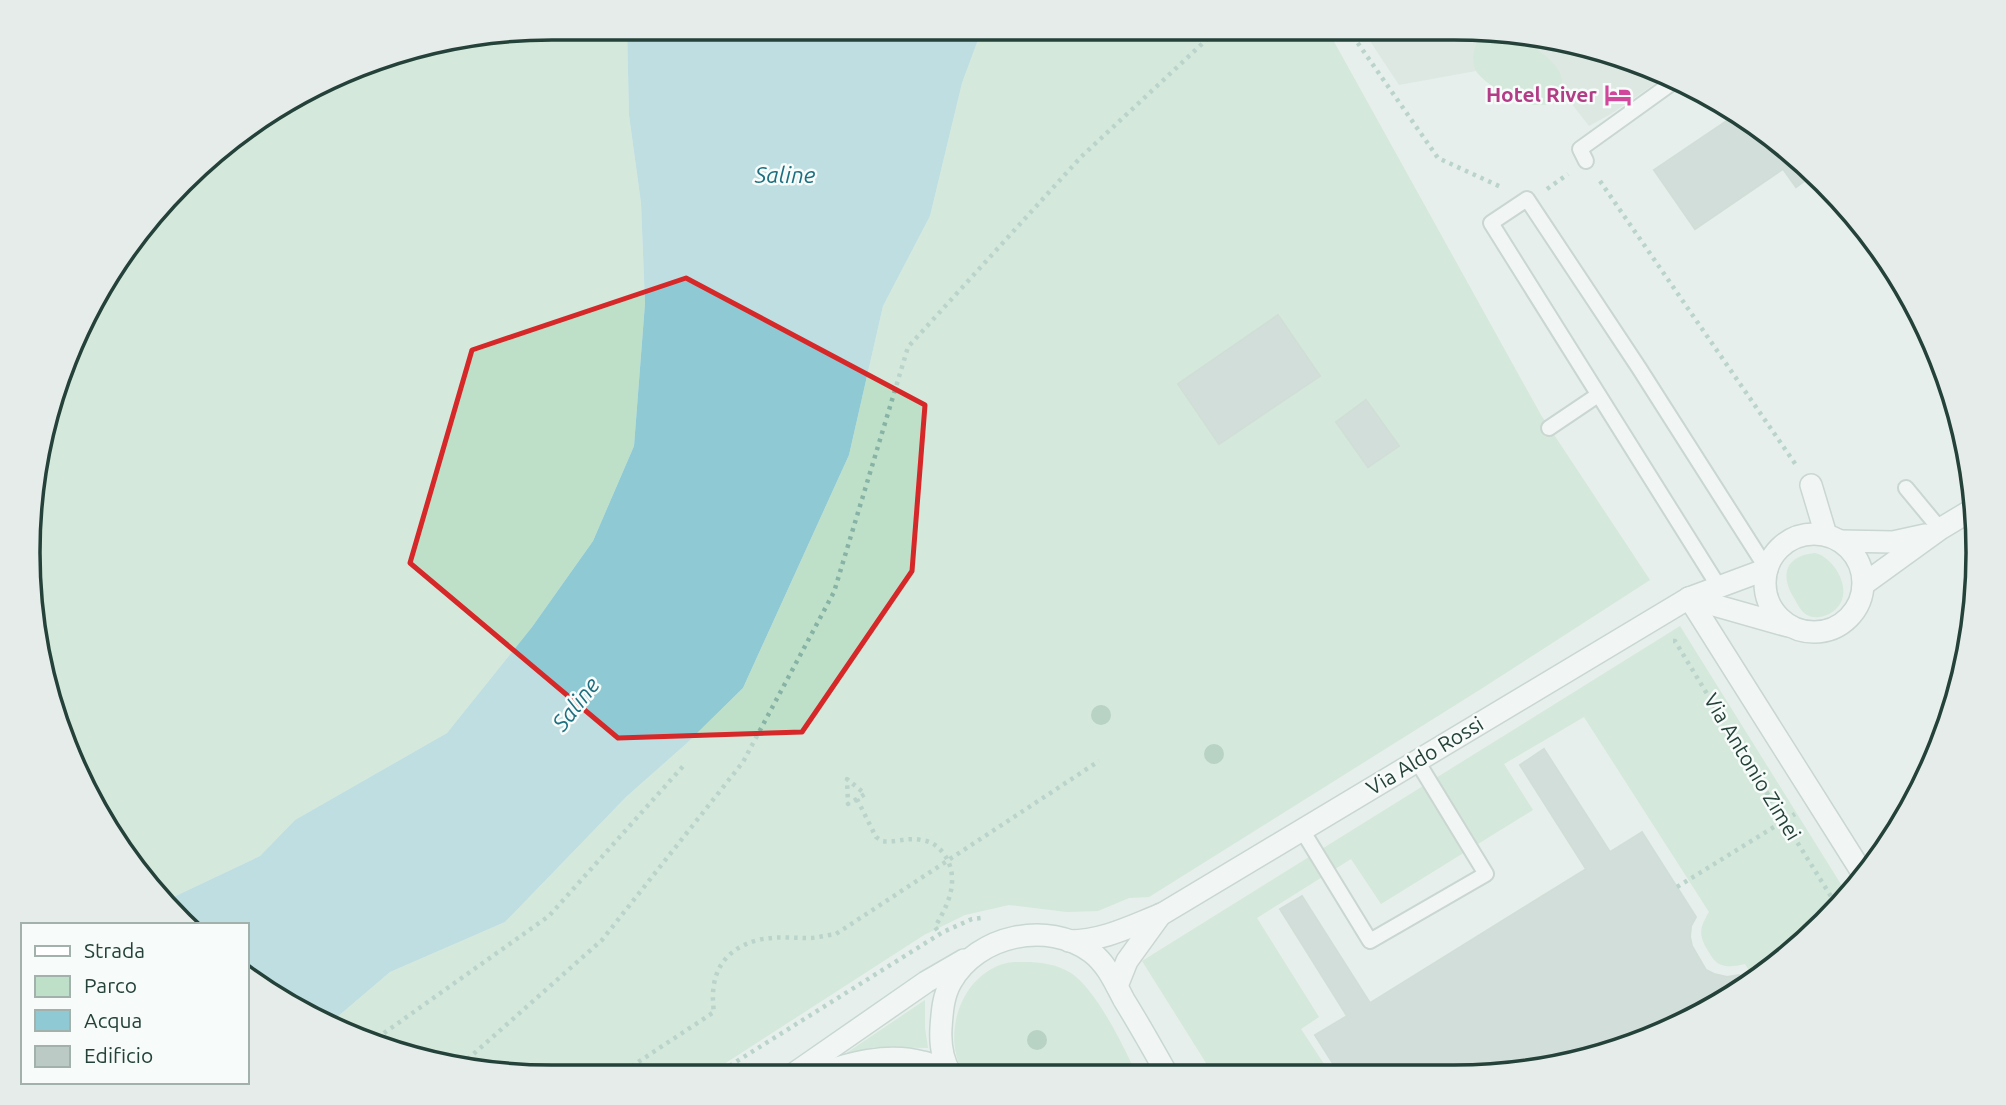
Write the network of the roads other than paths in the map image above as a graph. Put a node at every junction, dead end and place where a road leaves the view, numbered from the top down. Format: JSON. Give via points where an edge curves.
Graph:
{"nodes":[{"id":1,"x":1667,"y":87,"type":"edge"},
{"id":2,"x":1586,"y":161,"type":"road end"},
{"id":3,"x":1598,"y":395,"type":"junction"},
{"id":4,"x":1549,"y":428,"type":"dead end"},
{"id":5,"x":1811,"y":485,"type":"road end"},
{"id":6,"x":1906,"y":488,"type":"dead end"},
{"id":7,"x":1964,"y":514,"type":"edge"},
{"id":8,"x":1940,"y":529,"type":"junction"},
{"id":9,"x":1833,"y":538,"type":"junction"},
{"id":10,"x":1767,"y":569,"type":"junction"},
{"id":11,"x":1864,"y":584,"type":"junction"},
{"id":12,"x":1719,"y":587,"type":"junction"},
{"id":13,"x":1689,"y":598,"type":"junction"},
{"id":14,"x":1793,"y":628,"type":"junction"},
{"id":15,"x":1417,"y":761,"type":"junction"},
{"id":16,"x":1302,"y":830,"type":"junction"},
{"id":17,"x":1858,"y":866,"type":"edge"},
{"id":18,"x":1162,"y":914,"type":"junction"},
{"id":19,"x":1069,"y":941,"type":"junction"},
{"id":20,"x":972,"y":956,"type":"junction"},
{"id":21,"x":1117,"y":986,"type":"junction"},
{"id":22,"x":806,"y":1065,"type":"edge"},
{"id":23,"x":850,"y":1065,"type":"edge"},
{"id":24,"x":930,"y":1065,"type":"edge"},
{"id":25,"x":945,"y":1065,"type":"edge"},
{"id":26,"x":1162,"y":1065,"type":"edge"}],
"edges":[{"from":1,"to":2,"type":"lane","via":[[1580,149]]},
{"from":3,"to":4,"type":"lane"},
{"from":3,"to":10,"type":"lane","via":[[1491,223],[1527,199]]},
{"from":3,"to":12,"type":"lane"},
{"from":5,"to":9,"type":"street"},
{"from":6,"to":8,"type":"lane"},
{"from":7,"to":8,"type":"street"},
{"from":8,"to":9,"type":"street","via":[[1893,542]]},
{"from":8,"to":11,"type":"street"},
{"from":9,"to":10,"type":"street","via":[[1796,537],[1773,555]]},
{"from":9,"to":11,"type":"street","via":[[1858,559]]},
{"from":10,"to":12,"type":"street","name":"Via Aldo Rossi"},
{"from":10,"to":14,"type":"street","via":[[1766,597],[1781,621]]},
{"from":11,"to":14,"type":"street","via":[[1861,601],[1840,625],[1809,633]]},
{"from":12,"to":13,"type":"street","name":"Via Aldo Rossi"},
{"from":13,"to":14,"type":"street"},
{"from":13,"to":15,"type":"street","name":"Via Aldo Rossi"},
{"from":13,"to":17,"type":"street","name":"Via Antonio Zimei"},
{"from":15,"to":16,"type":"street","name":"Via Aldo Rossi"},
{"from":15,"to":16,"type":"lane","via":[[1486,873],[1370,941]]},
{"from":16,"to":18,"type":"street","name":"Via Aldo Rossi"},
{"from":18,"to":19,"type":"street","name":"Via Aldo Rossi","via":[[1103,938]]},
{"from":18,"to":21,"type":"street","name":"Via Aldo Rossi","via":[[1127,961]]},
{"from":19,"to":20,"type":"street","via":[[1020,935]]},
{"from":19,"to":21,"type":"street","via":[[1096,956]]},
{"from":20,"to":22,"type":"street","via":[[868,1020]]},
{"from":20,"to":25,"type":"street","via":[[945,996],[941,1041]]},
{"from":21,"to":26,"type":"street"},
{"from":23,"to":24,"type":"street","via":[[885,1058]]}]}
